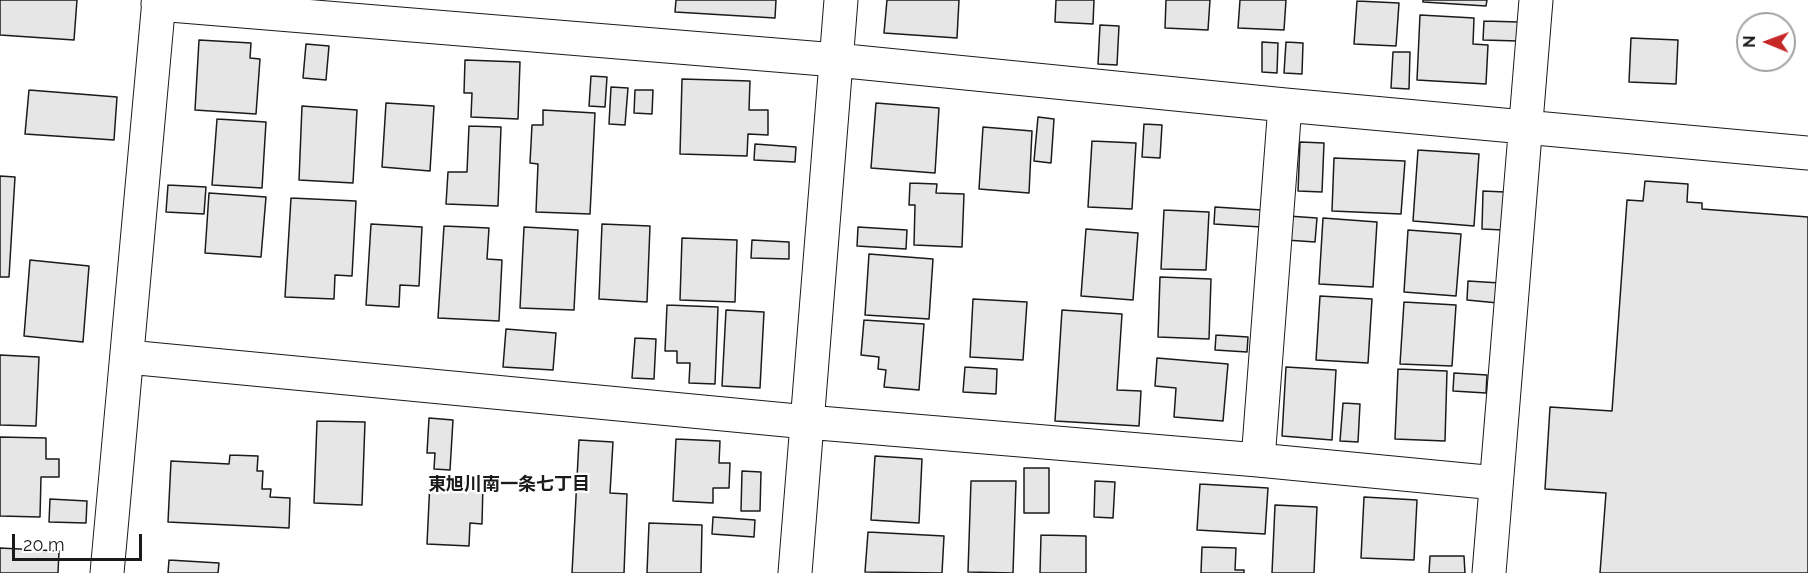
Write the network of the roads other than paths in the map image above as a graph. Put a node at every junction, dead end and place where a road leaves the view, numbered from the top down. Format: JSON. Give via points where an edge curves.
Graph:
{"nodes":[{"id":1,"x":841,"y":0,"type":"edge"},
{"id":2,"x":1536,"y":0,"type":"edge"},
{"id":3,"x":159,"y":2,"type":"edge"},
{"id":4,"x":836,"y":60,"type":"junction"},
{"id":5,"x":1285,"y":105,"type":"junction"},
{"id":6,"x":1526,"y":126,"type":"junction"},
{"id":7,"x":1808,"y":153,"type":"edge"},
{"id":8,"x":128,"y":357,"type":"junction"},
{"id":9,"x":807,"y":422,"type":"junction"},
{"id":10,"x":1258,"y":460,"type":"junction"},
{"id":11,"x":1496,"y":483,"type":"junction"},
{"id":12,"x":106,"y":573,"type":"edge"},
{"id":13,"x":795,"y":573,"type":"edge"},
{"id":14,"x":1489,"y":573,"type":"edge"}],
"edges":[{"from":1,"to":4,"type":"street"},
{"from":2,"to":6,"type":"street"},
{"from":3,"to":4,"type":"street"},
{"from":3,"to":8,"type":"street"},
{"from":4,"to":5,"type":"street"},
{"from":4,"to":9,"type":"street"},
{"from":5,"to":6,"type":"street"},
{"from":5,"to":10,"type":"street"},
{"from":6,"to":7,"type":"street"},
{"from":6,"to":11,"type":"street"},
{"from":8,"to":9,"type":"street"},
{"from":8,"to":12,"type":"street"},
{"from":9,"to":10,"type":"street"},
{"from":9,"to":13,"type":"street"},
{"from":10,"to":11,"type":"street"},
{"from":11,"to":14,"type":"street"}]}
